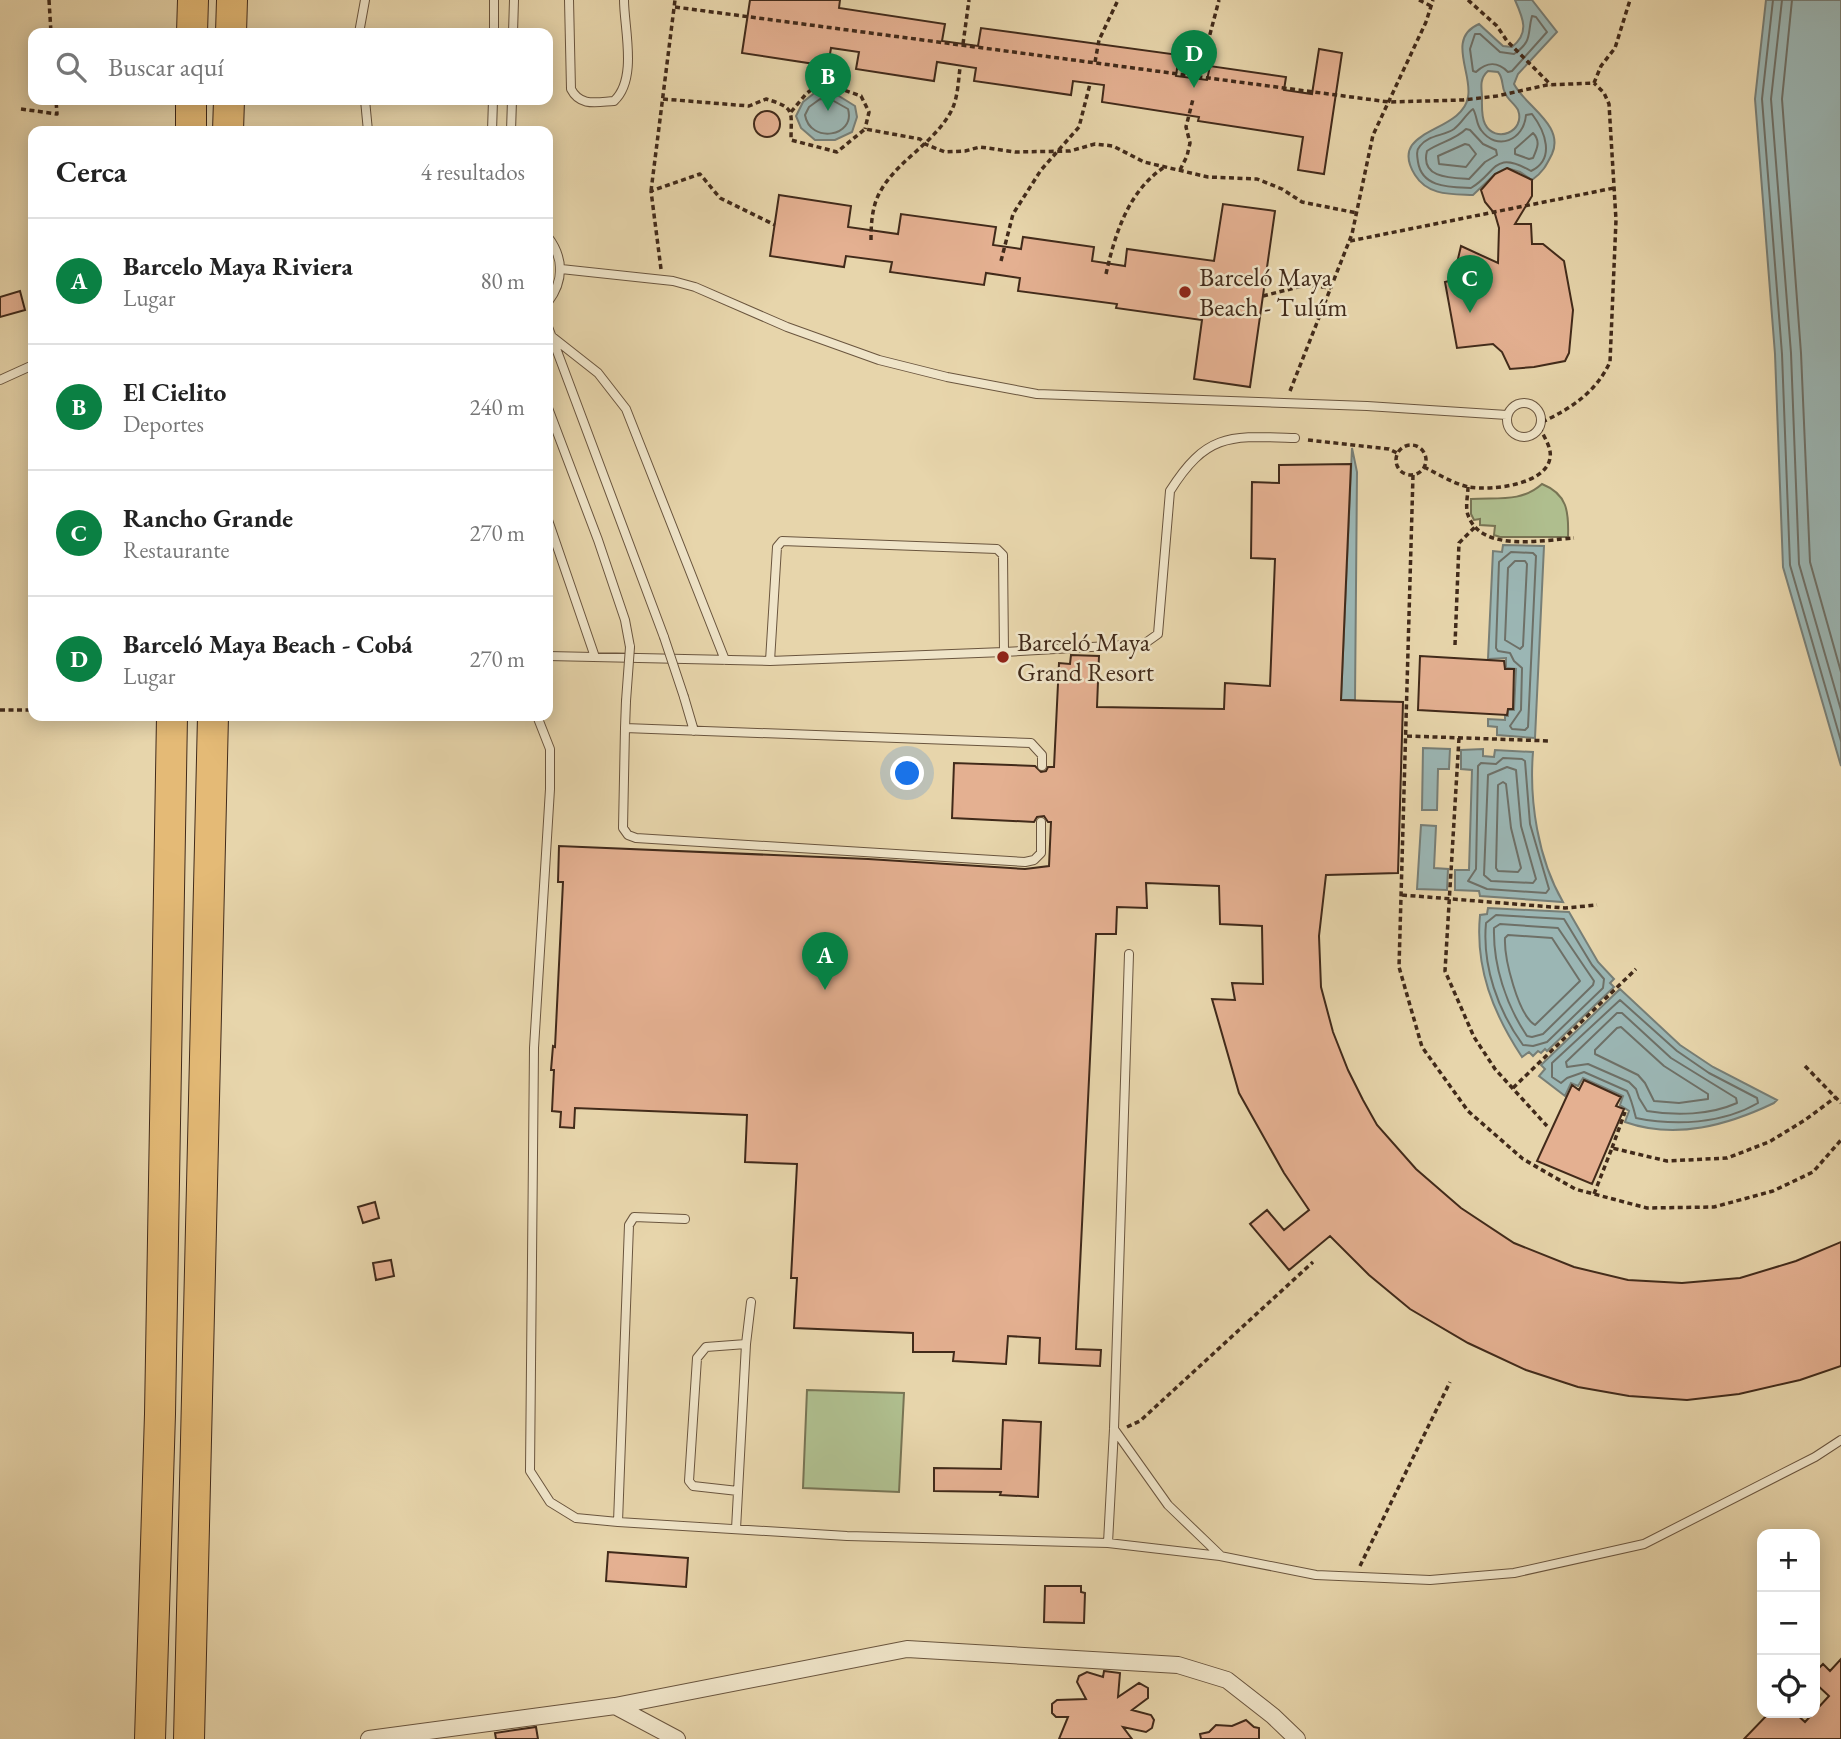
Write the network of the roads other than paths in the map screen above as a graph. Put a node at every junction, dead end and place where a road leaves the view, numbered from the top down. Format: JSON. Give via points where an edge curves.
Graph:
{"nodes":[{"id":1,"x":193,"y":0,"type":"edge"},
{"id":2,"x":232,"y":0,"type":"edge"},
{"id":3,"x":365,"y":0,"type":"edge"},
{"id":4,"x":494,"y":0,"type":"edge"},
{"id":5,"x":513,"y":0,"type":"edge"},
{"id":6,"x":569,"y":0,"type":"edge"},
{"id":7,"x":624,"y":0,"type":"edge"},
{"id":8,"x":192,"y":28,"type":"edge"},
{"id":9,"x":231,"y":28,"type":"edge"},
{"id":10,"x":360,"y":28,"type":"edge"},
{"id":11,"x":494,"y":28,"type":"edge"},
{"id":12,"x":513,"y":28,"type":"edge"},
{"id":13,"x":191,"y":105,"type":"edge"},
{"id":14,"x":229,"y":105,"type":"edge"},
{"id":15,"x":365,"y":105,"type":"edge"},
{"id":16,"x":493,"y":105,"type":"edge"},
{"id":17,"x":512,"y":105,"type":"edge"},
{"id":18,"x":191,"y":126,"type":"edge"},
{"id":19,"x":228,"y":126,"type":"edge"},
{"id":20,"x":368,"y":126,"type":"edge"},
{"id":21,"x":492,"y":126,"type":"edge"},
{"id":22,"x":511,"y":126,"type":"edge"},
{"id":23,"x":553,"y":244,"type":"edge"},
{"id":24,"x":561,"y":269,"type":"junction"},
{"id":25,"x":553,"y":295,"type":"edge"},
{"id":26,"x":553,"y":338,"type":"edge"},
{"id":27,"x":553,"y":341,"type":"edge"},
{"id":28,"x":28,"y":367,"type":"edge"},
{"id":29,"x":0,"y":380,"type":"edge"},
{"id":30,"x":1507,"y":415,"type":"junction"},
{"id":31,"x":553,"y":421,"type":"edge"},
{"id":32,"x":1295,"y":438,"type":"road end"},
{"id":33,"x":553,"y":535,"type":"edge"},
{"id":34,"x":1004,"y":652,"type":"junction"},
{"id":35,"x":553,"y":656,"type":"edge"},
{"id":36,"x":595,"y":657,"type":"junction"},
{"id":37,"x":725,"y":660,"type":"junction"},
{"id":38,"x":769,"y":661,"type":"junction"},
{"id":39,"x":172,"y":721,"type":"edge"},
{"id":40,"x":213,"y":721,"type":"edge"},
{"id":41,"x":539,"y":721,"type":"edge"},
{"id":42,"x":625,"y":728,"type":"junction"},
{"id":43,"x":694,"y":731,"type":"junction"},
{"id":44,"x":1042,"y":766,"type":"dead end"},
{"id":45,"x":1041,"y":822,"type":"dead end"},
{"id":46,"x":1129,"y":954,"type":"dead end"},
{"id":47,"x":685,"y":1219,"type":"dead end"},
{"id":48,"x":751,"y":1302,"type":"dead end"},
{"id":49,"x":746,"y":1343,"type":"junction"},
{"id":50,"x":1114,"y":1429,"type":"junction"},
{"id":51,"x":1841,"y":1440,"type":"edge"},
{"id":52,"x":738,"y":1491,"type":"junction"},
{"id":53,"x":618,"y":1522,"type":"junction"},
{"id":54,"x":736,"y":1529,"type":"junction"},
{"id":55,"x":1108,"y":1543,"type":"junction"},
{"id":56,"x":1220,"y":1556,"type":"junction"},
{"id":57,"x":615,"y":1706,"type":"junction"},
{"id":58,"x":150,"y":1739,"type":"edge"},
{"id":59,"x":190,"y":1739,"type":"edge"},
{"id":60,"x":369,"y":1739,"type":"edge"},
{"id":61,"x":677,"y":1739,"type":"edge"},
{"id":62,"x":1297,"y":1739,"type":"edge"}],
"edges":[{"from":1,"to":8,"type":"highway"},
{"from":2,"to":9,"type":"highway"},
{"from":3,"to":10,"type":"lane"},
{"from":4,"to":11,"type":"lane"},
{"from":5,"to":12,"type":"lane"},
{"from":6,"to":7,"type":"lane","via":[[571,89],[585,102],[614,101],[623,89],[629,44]]},
{"from":13,"to":18,"type":"highway"},
{"from":14,"to":19,"type":"highway"},
{"from":15,"to":20,"type":"lane"},
{"from":16,"to":21,"type":"lane"},
{"from":17,"to":22,"type":"lane"},
{"from":23,"to":24,"type":"lane"},
{"from":24,"to":25,"type":"lane"},
{"from":24,"to":30,"type":"lane","via":[[662,279],[695,287],[879,360],[1037,394],[1367,405]]},
{"from":26,"to":37,"type":"lane","via":[[598,373],[626,409]]},
{"from":27,"to":43,"type":"lane","bridge":true,"via":[[664,637]]},
{"from":28,"to":29,"type":"lane"},
{"from":30,"to":30,"type":"lane","via":[[1515,405],[1528,403],[1538,410],[1541,425],[1530,437],[1517,436],[1508,428]]},
{"from":31,"to":42,"type":"lane","bridge":true,"via":[[625,620],[629,646]]},
{"from":32,"to":34,"type":"lane","via":[[1241,436],[1215,444],[1197,454],[1179,476],[1170,491],[1158,634],[1153,639],[1144,644]]},
{"from":33,"to":36,"type":"lane"},
{"from":34,"to":38,"type":"lane"},
{"from":34,"to":38,"type":"lane","via":[[1003,555],[997,549],[782,541],[777,547]]},
{"from":35,"to":36,"type":"lane"},
{"from":36,"to":37,"type":"lane"},
{"from":37,"to":38,"type":"lane"},
{"from":39,"to":58,"type":"highway"},
{"from":40,"to":59,"type":"highway"},
{"from":41,"to":53,"type":"lane","via":[[550,749],[550,789],[534,1048],[530,1471],[550,1502],[576,1518]]},
{"from":42,"to":43,"type":"lane"},
{"from":42,"to":45,"type":"lane","via":[[623,828],[636,838],[1025,862],[1041,853]]},
{"from":43,"to":44,"type":"lane","via":[[1031,743],[1042,755]]},
{"from":46,"to":50,"type":"lane"},
{"from":47,"to":53,"type":"lane","via":[[634,1217],[629,1225]]},
{"from":48,"to":49,"type":"lane"},
{"from":49,"to":52,"type":"lane"},
{"from":49,"to":52,"type":"lane","via":[[706,1347],[697,1358],[689,1481],[694,1486]]},
{"from":50,"to":55,"type":"lane"},
{"from":50,"to":56,"type":"lane","via":[[1168,1505]]},
{"from":51,"to":56,"type":"lane","via":[[1644,1544],[1514,1573],[1430,1580],[1316,1575]]},
{"from":52,"to":54,"type":"lane"},
{"from":53,"to":54,"type":"lane"},
{"from":54,"to":55,"type":"lane"},
{"from":55,"to":56,"type":"lane"},
{"from":57,"to":60,"type":"street"},
{"from":57,"to":61,"type":"street"},
{"from":57,"to":62,"type":"street","via":[[907,1649],[1178,1665],[1227,1680]]}]}
